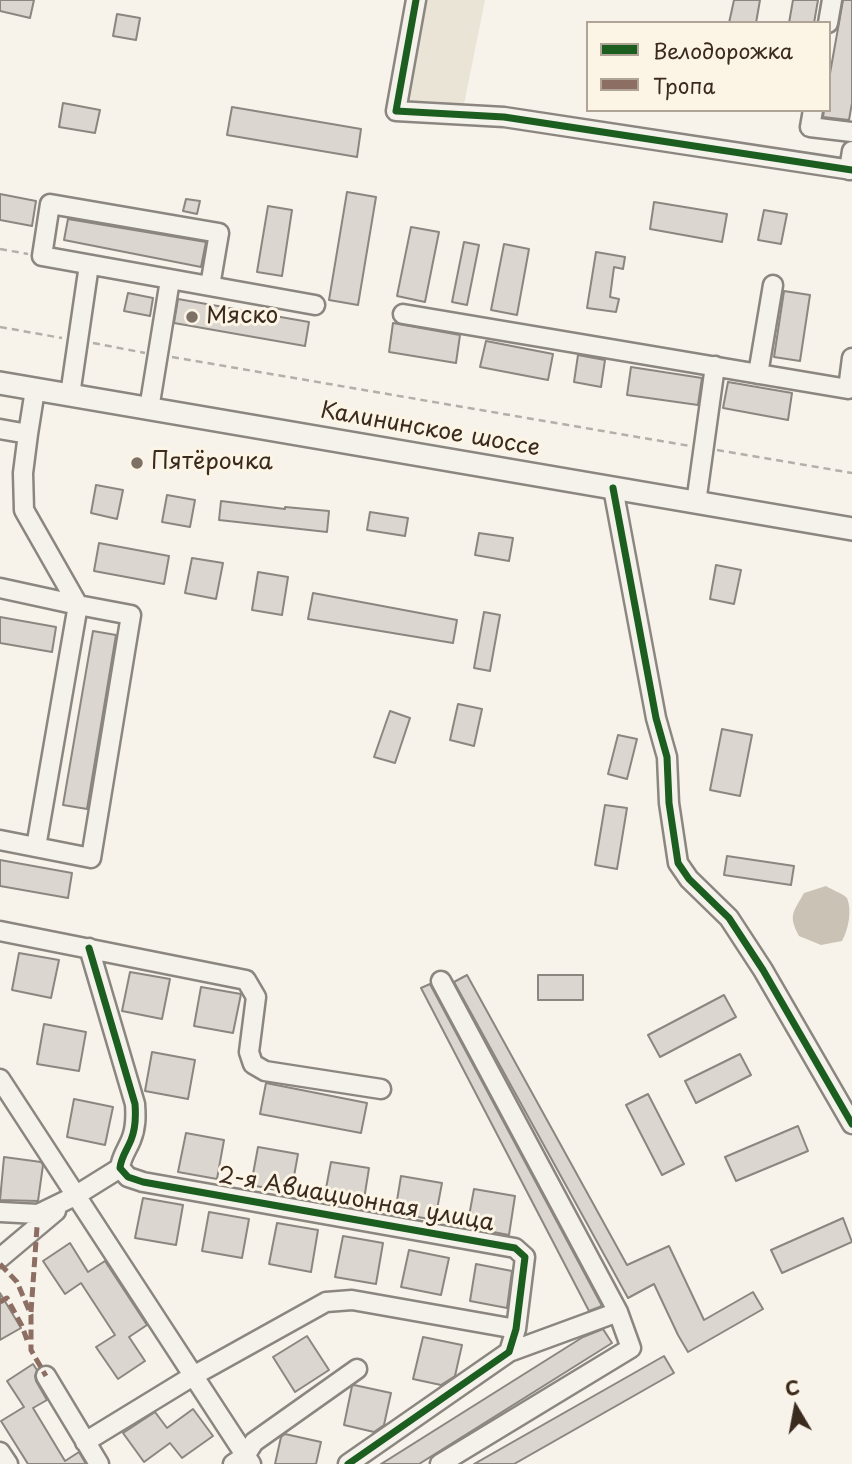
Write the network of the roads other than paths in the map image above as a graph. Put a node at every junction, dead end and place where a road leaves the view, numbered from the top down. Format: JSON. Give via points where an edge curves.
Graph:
{"nodes":[{"id":1,"x":416,"y":0,"type":"edge"},
{"id":2,"x":832,"y":0,"type":"edge"},
{"id":3,"x":828,"y":21,"type":"edge"},
{"id":4,"x":813,"y":112,"type":"edge"},
{"id":5,"x":852,"y":132,"type":"edge"},
{"id":6,"x":852,"y":151,"type":"edge"},
{"id":7,"x":850,"y":170,"type":"edge"},
{"id":8,"x":89,"y":265,"type":"junction"},
{"id":9,"x":170,"y":280,"type":"junction"},
{"id":10,"x":773,"y":285,"type":"dead end"},
{"id":11,"x":210,"y":286,"type":"junction"},
{"id":12,"x":315,"y":305,"type":"dead end"},
{"id":13,"x":403,"y":314,"type":"dead end"},
{"id":14,"x":852,"y":358,"type":"edge"},
{"id":15,"x":715,"y":366,"type":"junction"},
{"id":16,"x":758,"y":374,"type":"junction"},
{"id":17,"x":0,"y":383,"type":"edge"},
{"id":18,"x":35,"y":390,"type":"junction"},
{"id":19,"x":70,"y":395,"type":"junction"},
{"id":20,"x":149,"y":409,"type":"junction"},
{"id":21,"x":0,"y":429,"type":"edge"},
{"id":22,"x":28,"y":434,"type":"junction"},
{"id":23,"x":613,"y":488,"type":"junction"},
{"id":24,"x":696,"y":503,"type":"junction"},
{"id":25,"x":852,"y":529,"type":"edge"},
{"id":26,"x":0,"y":588,"type":"edge"},
{"id":27,"x":78,"y":605,"type":"junction"},
{"id":28,"x":0,"y":840,"type":"edge"},
{"id":29,"x":36,"y":847,"type":"junction"},
{"id":30,"x":0,"y":931,"type":"edge"},
{"id":31,"x":89,"y":948,"type":"junction"},
{"id":32,"x":441,"y":981,"type":"dead end"},
{"id":33,"x":0,"y":1079,"type":"edge"},
{"id":34,"x":381,"y":1089,"type":"dead end"},
{"id":35,"x":852,"y":1124,"type":"edge"},
{"id":36,"x":120,"y":1168,"type":"junction"},
{"id":37,"x":75,"y":1196,"type":"junction"},
{"id":38,"x":0,"y":1212,"type":"edge"},
{"id":39,"x":0,"y":1258,"type":"edge"},
{"id":40,"x":618,"y":1312,"type":"junction"},
{"id":41,"x":516,"y":1329,"type":"junction"},
{"id":42,"x":509,"y":1352,"type":"junction"},
{"id":43,"x":356,"y":1369,"type":"dead end"},
{"id":44,"x":46,"y":1376,"type":"dead end"},
{"id":45,"x":193,"y":1376,"type":"junction"},
{"id":46,"x":85,"y":1442,"type":"junction"},
{"id":47,"x":0,"y":1452,"type":"edge"},
{"id":48,"x":243,"y":1461,"type":"edge"},
{"id":49,"x":8,"y":1464,"type":"edge"},
{"id":50,"x":99,"y":1464,"type":"edge"},
{"id":51,"x":348,"y":1464,"type":"edge"},
{"id":52,"x":440,"y":1464,"type":"edge"}],
"edges":[{"from":1,"to":7,"type":"street","via":[[396,111],[504,117]]},
{"from":2,"to":3,"type":"street"},
{"from":4,"to":5,"type":"street","via":[[810,127]]},
{"from":6,"to":7,"type":"street"},
{"from":8,"to":9,"type":"street"},
{"from":8,"to":11,"type":"street","via":[[42,256],[50,204],[219,233]]},
{"from":8,"to":19,"type":"street"},
{"from":9,"to":11,"type":"street"},
{"from":9,"to":20,"type":"street"},
{"from":10,"to":16,"type":"street"},
{"from":11,"to":12,"type":"street"},
{"from":13,"to":15,"type":"street"},
{"from":14,"to":16,"type":"street","via":[[848,389]]},
{"from":15,"to":16,"type":"street"},
{"from":15,"to":24,"type":"street"},
{"from":17,"to":18,"type":"main road","name":"Калининское шоссе"},
{"from":18,"to":19,"type":"main road","name":"Калининское шоссе"},
{"from":18,"to":22,"type":"street"},
{"from":19,"to":20,"type":"main road","name":"Калининское шоссе"},
{"from":20,"to":23,"type":"main road","name":"Калининское шоссе"},
{"from":21,"to":22,"type":"street"},
{"from":22,"to":27,"type":"street","via":[[24,510]]},
{"from":23,"to":24,"type":"main road","name":"Калининское шоссе"},
{"from":23,"to":35,"type":"street","via":[[667,757],[678,863],[729,918]]},
{"from":24,"to":25,"type":"main road","name":"Калининское шоссе"},
{"from":26,"to":27,"type":"street"},
{"from":27,"to":29,"type":"street"},
{"from":27,"to":29,"type":"street","via":[[131,615],[92,858]]},
{"from":28,"to":29,"type":"street"},
{"from":30,"to":31,"type":"street"},
{"from":31,"to":34,"type":"street","via":[[246,980],[256,997],[249,1052],[253,1064],[265,1071]]},
{"from":31,"to":36,"type":"street","via":[[135,1104],[136,1121]]},
{"from":32,"to":40,"type":"street"},
{"from":33,"to":37,"type":"street"},
{"from":36,"to":37,"type":"street"},
{"from":36,"to":41,"type":"street","name":"2-я Авиационная улица","via":[[128,1177],[143,1182],[516,1248],[525,1257]]},
{"from":37,"to":38,"type":"street","via":[[38,1213]]},
{"from":37,"to":39,"type":"street"},
{"from":37,"to":45,"type":"street"},
{"from":40,"to":42,"type":"street"},
{"from":40,"to":52,"type":"street","via":[[631,1348]]},
{"from":41,"to":42,"type":"street","name":"2-я Авиационная улица"},
{"from":41,"to":45,"type":"street","via":[[352,1300],[326,1302]]},
{"from":42,"to":51,"type":"street"},
{"from":43,"to":48,"type":"street","via":[[254,1442]]},
{"from":44,"to":46,"type":"street"},
{"from":45,"to":46,"type":"street"},
{"from":45,"to":48,"type":"street"},
{"from":46,"to":50,"type":"street"},
{"from":47,"to":49,"type":"street"}]}
